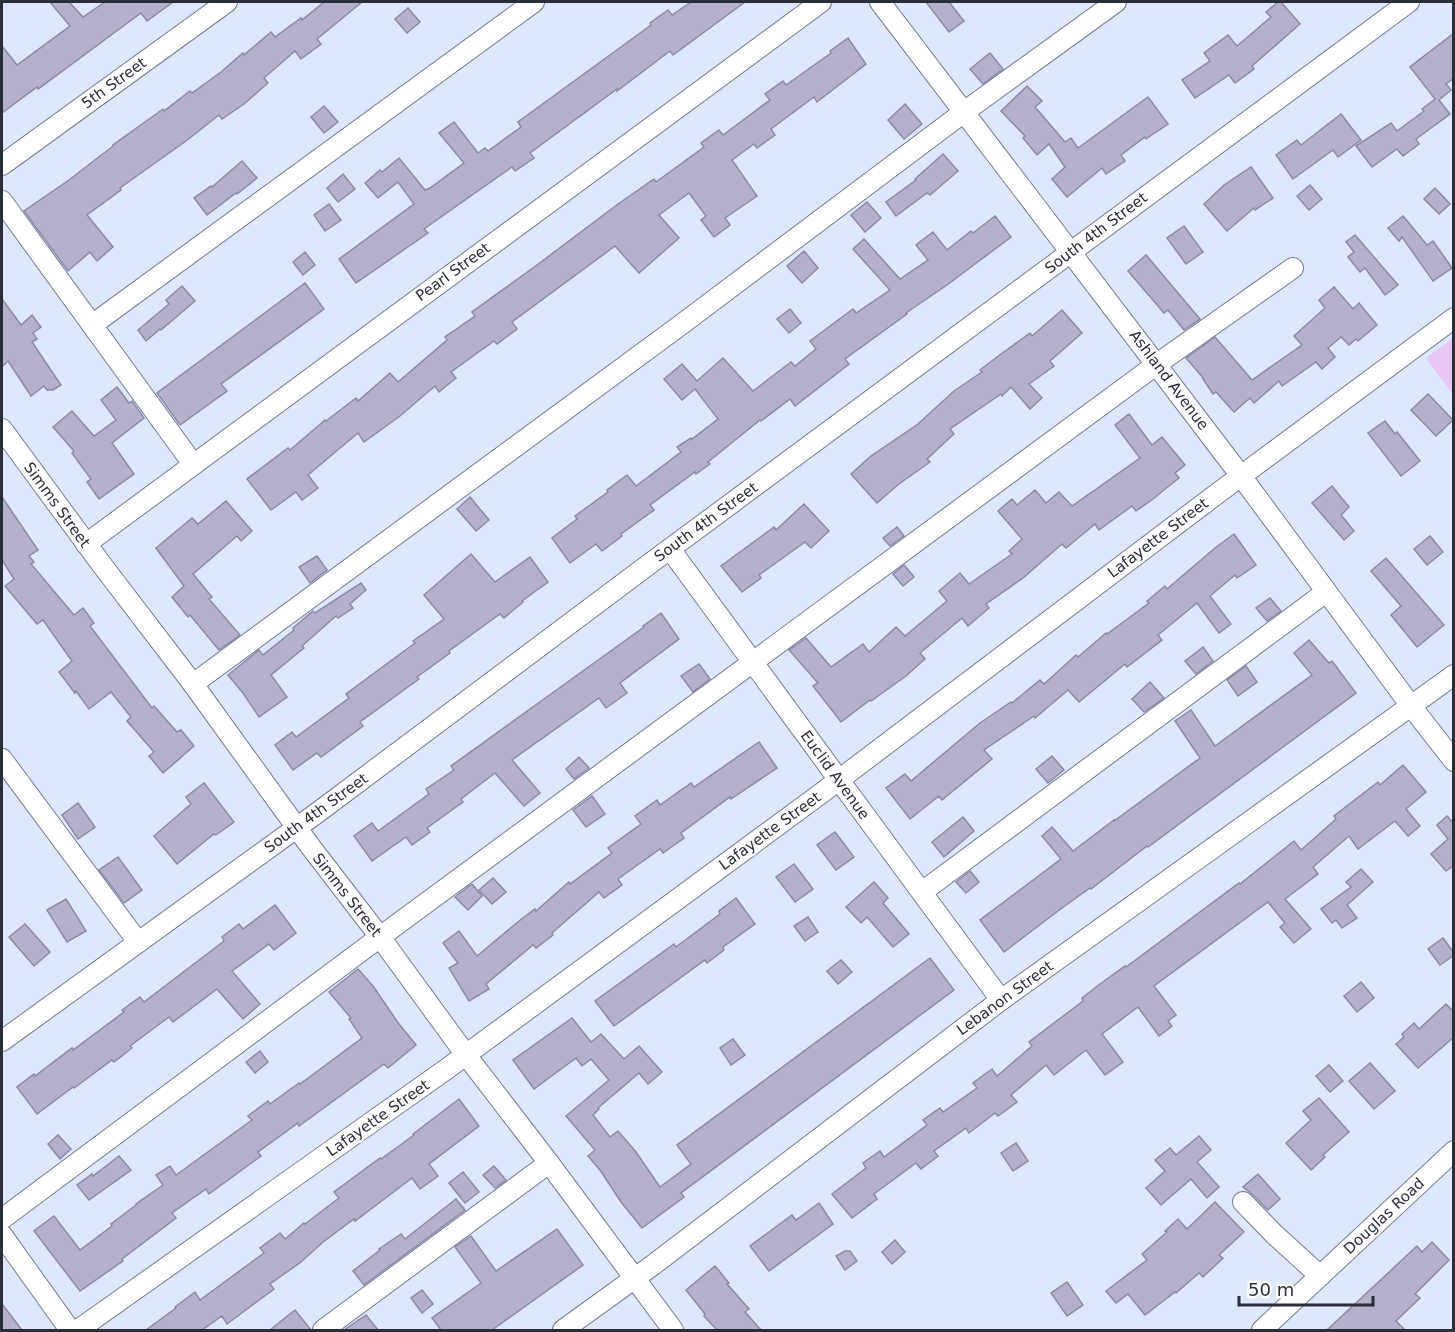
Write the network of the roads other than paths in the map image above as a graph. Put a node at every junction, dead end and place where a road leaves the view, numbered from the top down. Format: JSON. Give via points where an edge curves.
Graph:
{"nodes":[{"id":1,"x":227,"y":2,"type":"edge"},
{"id":2,"x":534,"y":2,"type":"edge"},
{"id":3,"x":820,"y":2,"type":"edge"},
{"id":4,"x":880,"y":2,"type":"edge"},
{"id":5,"x":1116,"y":2,"type":"edge"},
{"id":6,"x":1409,"y":2,"type":"edge"},
{"id":7,"x":964,"y":112,"type":"junction"},
{"id":8,"x":2,"y":165,"type":"edge"},
{"id":9,"x":2,"y":201,"type":"edge"},
{"id":10,"x":1072,"y":252,"type":"junction"},
{"id":11,"x":1293,"y":268,"type":"dead end"},
{"id":12,"x":1454,"y":318,"type":"edge"},
{"id":13,"x":92,"y":325,"type":"junction"},
{"id":14,"x":1157,"y":364,"type":"junction"},
{"id":15,"x":2,"y":429,"type":"edge"},
{"id":16,"x":193,"y":464,"type":"junction"},
{"id":17,"x":1241,"y":476,"type":"junction"},
{"id":18,"x":86,"y":543,"type":"junction"},
{"id":19,"x":670,"y":549,"type":"junction"},
{"id":20,"x":1326,"y":592,"type":"junction"},
{"id":21,"x":753,"y":662,"type":"junction"},
{"id":22,"x":1454,"y":675,"type":"edge"},
{"id":23,"x":193,"y":684,"type":"junction"},
{"id":24,"x":1411,"y":706,"type":"junction"},
{"id":25,"x":2,"y":759,"type":"edge"},
{"id":26,"x":1454,"y":761,"type":"edge"},
{"id":27,"x":839,"y":780,"type":"junction"},
{"id":28,"x":297,"y":827,"type":"junction"},
{"id":29,"x":922,"y":892,"type":"junction"},
{"id":30,"x":380,"y":937,"type":"junction"},
{"id":31,"x":138,"y":942,"type":"junction"},
{"id":32,"x":1001,"y":1000,"type":"junction"},
{"id":33,"x":2,"y":1041,"type":"edge"},
{"id":34,"x":465,"y":1055,"type":"junction"},
{"id":35,"x":1454,"y":1151,"type":"edge"},
{"id":36,"x":549,"y":1163,"type":"junction"},
{"id":37,"x":1243,"y":1202,"type":"dead end"},
{"id":38,"x":2,"y":1219,"type":"edge"},
{"id":39,"x":2,"y":1235,"type":"edge"},
{"id":40,"x":1320,"y":1276,"type":"junction"},
{"id":41,"x":634,"y":1278,"type":"junction"},
{"id":42,"x":70,"y":1330,"type":"edge"},
{"id":43,"x":78,"y":1330,"type":"edge"},
{"id":44,"x":323,"y":1330,"type":"edge"},
{"id":45,"x":563,"y":1330,"type":"edge"},
{"id":46,"x":673,"y":1330,"type":"edge"},
{"id":47,"x":1262,"y":1330,"type":"edge"}],
"edges":[{"from":1,"to":8,"type":"street","name":"5th Street"},
{"from":2,"to":13,"type":"street"},
{"from":3,"to":16,"type":"street","name":"Pearl Street"},
{"from":4,"to":7,"type":"street","name":"Ashland Avenue"},
{"from":5,"to":7,"type":"street"},
{"from":6,"to":10,"type":"street","name":"South 4th Street"},
{"from":7,"to":10,"type":"street","name":"Ashland Avenue"},
{"from":7,"to":23,"type":"street"},
{"from":9,"to":13,"type":"street"},
{"from":10,"to":14,"type":"street","name":"Ashland Avenue"},
{"from":10,"to":19,"type":"street","name":"South 4th Street"},
{"from":11,"to":14,"type":"street"},
{"from":12,"to":17,"type":"street","name":"Lafayette Street"},
{"from":13,"to":16,"type":"street"},
{"from":14,"to":17,"type":"street","name":"Ashland Avenue"},
{"from":14,"to":21,"type":"street"},
{"from":15,"to":18,"type":"street","name":"Simms Street"},
{"from":16,"to":18,"type":"street","name":"Pearl Street"},
{"from":17,"to":20,"type":"street","name":"Ashland Avenue"},
{"from":17,"to":27,"type":"street","name":"Lafayette Street"},
{"from":18,"to":23,"type":"street","name":"Simms Street"},
{"from":19,"to":21,"type":"street","name":"Euclid Avenue"},
{"from":19,"to":28,"type":"street","name":"South 4th Street"},
{"from":20,"to":24,"type":"street","name":"Ashland Avenue"},
{"from":20,"to":29,"type":"street"},
{"from":21,"to":27,"type":"street","name":"Euclid Avenue"},
{"from":21,"to":30,"type":"street"},
{"from":22,"to":24,"type":"street","name":"Lebanon Street"},
{"from":23,"to":28,"type":"street","name":"Simms Street"},
{"from":24,"to":26,"type":"street","name":"Ashland Avenue"},
{"from":24,"to":32,"type":"street","name":"Lebanon Street"},
{"from":25,"to":31,"type":"street"},
{"from":27,"to":29,"type":"street","name":"Euclid Avenue"},
{"from":27,"to":34,"type":"street","name":"Lafayette Street"},
{"from":28,"to":30,"type":"street","name":"Simms Street"},
{"from":28,"to":31,"type":"street","name":"South 4th Street"},
{"from":29,"to":32,"type":"street","name":"Euclid Avenue"},
{"from":30,"to":34,"type":"street","name":"Simms Street"},
{"from":30,"to":38,"type":"street"},
{"from":31,"to":33,"type":"street","name":"South 4th Street"},
{"from":32,"to":41,"type":"street","name":"Lebanon Street"},
{"from":34,"to":36,"type":"street","name":"Simms Street"},
{"from":34,"to":43,"type":"street","name":"Lafayette Street"},
{"from":35,"to":40,"type":"street","name":"Douglas Road"},
{"from":36,"to":41,"type":"street","name":"Simms Street"},
{"from":36,"to":44,"type":"street"},
{"from":37,"to":40,"type":"street"},
{"from":39,"to":42,"type":"street"},
{"from":40,"to":47,"type":"street","name":"Douglas Road"},
{"from":41,"to":45,"type":"street","name":"Lebanon Street"},
{"from":41,"to":46,"type":"street","name":"Simms Street"}]}
